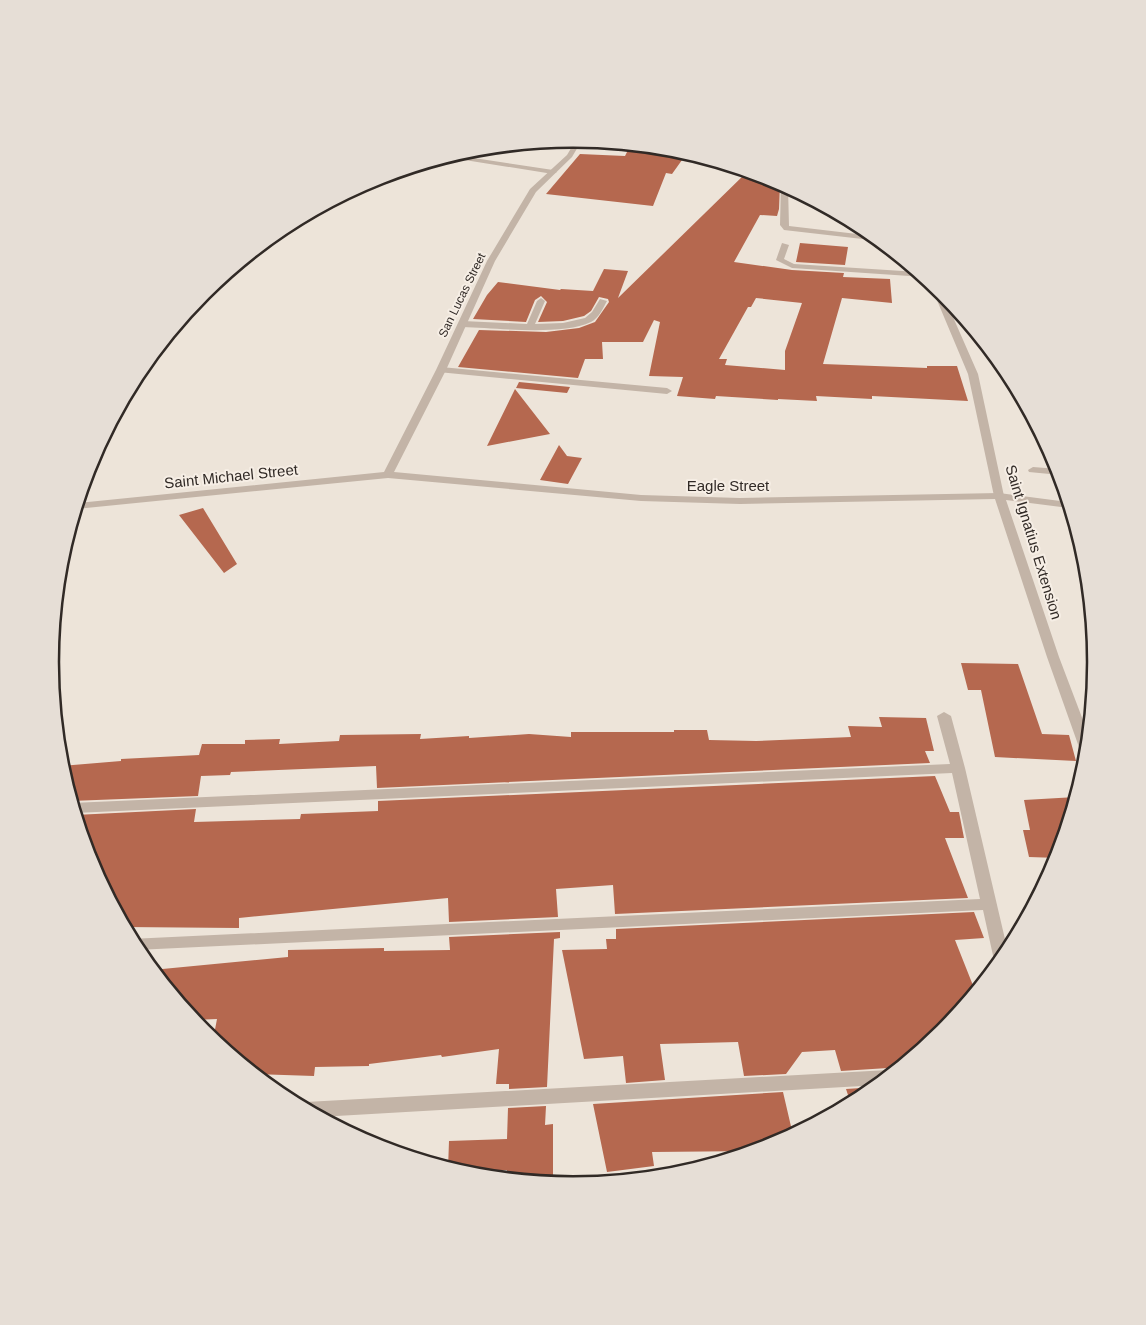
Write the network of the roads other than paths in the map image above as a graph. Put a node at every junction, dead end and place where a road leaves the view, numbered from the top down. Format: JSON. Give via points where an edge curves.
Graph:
{"nodes":[{"id":1,"x":574,"y":148,"type":"edge"},
{"id":2,"x":469,"y":159,"type":"edge"},
{"id":3,"x":553,"y":172,"type":"junction"},
{"id":4,"x":783,"y":193,"type":"edge"},
{"id":5,"x":862,"y":237,"type":"edge"},
{"id":6,"x":785,"y":245,"type":"dead end"},
{"id":7,"x":910,"y":274,"type":"edge"},
{"id":8,"x":541,"y":301,"type":"dead end"},
{"id":9,"x":603,"y":302,"type":"dead end"},
{"id":10,"x":944,"y":306,"type":"edge"},
{"id":11,"x":463,"y":324,"type":"junction"},
{"id":12,"x":530,"y":326,"type":"junction"},
{"id":13,"x":441,"y":370,"type":"junction"},
{"id":14,"x":667,"y":391,"type":"dead end"},
{"id":15,"x":1033,"y":470,"type":"dead end"},
{"id":16,"x":1050,"y":471,"type":"edge"},
{"id":17,"x":388,"y":475,"type":"junction"},
{"id":18,"x":1000,"y":496,"type":"junction"},
{"id":19,"x":1062,"y":504,"type":"edge"},
{"id":20,"x":83,"y":505,"type":"edge"},
{"id":21,"x":944,"y":716,"type":"dead end"},
{"id":22,"x":1082,"y":736,"type":"edge"},
{"id":23,"x":958,"y":768,"type":"junction"},
{"id":24,"x":80,"y":808,"type":"edge"},
{"id":25,"x":989,"y":904,"type":"junction"},
{"id":26,"x":142,"y":944,"type":"edge"},
{"id":27,"x":1000,"y":950,"type":"edge"},
{"id":28,"x":876,"y":1078,"type":"edge"},
{"id":29,"x":318,"y":1109,"type":"edge"}],
"edges":[{"from":1,"to":3,"type":"street","name":"San Lucas Street"},
{"from":2,"to":3,"type":"street"},
{"from":3,"to":11,"type":"street","name":"San Lucas Street","via":[[533,191],[506,236]]},
{"from":4,"to":5,"type":"street","via":[[784,225],[787,228]]},
{"from":6,"to":7,"type":"street","via":[[780,260],[792,266]]},
{"from":8,"to":12,"type":"street"},
{"from":9,"to":12,"type":"street","via":[[589,319],[578,323]]},
{"from":10,"to":18,"type":"street","name":"Saint Ignatius Extension","via":[[973,374]]},
{"from":11,"to":12,"type":"street"},
{"from":11,"to":13,"type":"street","name":"San Lucas Street"},
{"from":13,"to":14,"type":"street"},
{"from":13,"to":17,"type":"street","name":"San Lucas Street"},
{"from":15,"to":16,"type":"street"},
{"from":17,"to":18,"type":"street","name":"Eagle Street","via":[[642,498],[724,501]]},
{"from":17,"to":20,"type":"street","name":"Saint Michael Street"},
{"from":18,"to":19,"type":"street","name":"Eagle Street"},
{"from":18,"to":22,"type":"street","name":"Saint Ignatius Extension"},
{"from":21,"to":23,"type":"street"},
{"from":23,"to":24,"type":"street"},
{"from":23,"to":25,"type":"street"},
{"from":25,"to":26,"type":"street"},
{"from":25,"to":27,"type":"street"},
{"from":28,"to":29,"type":"street"}]}
